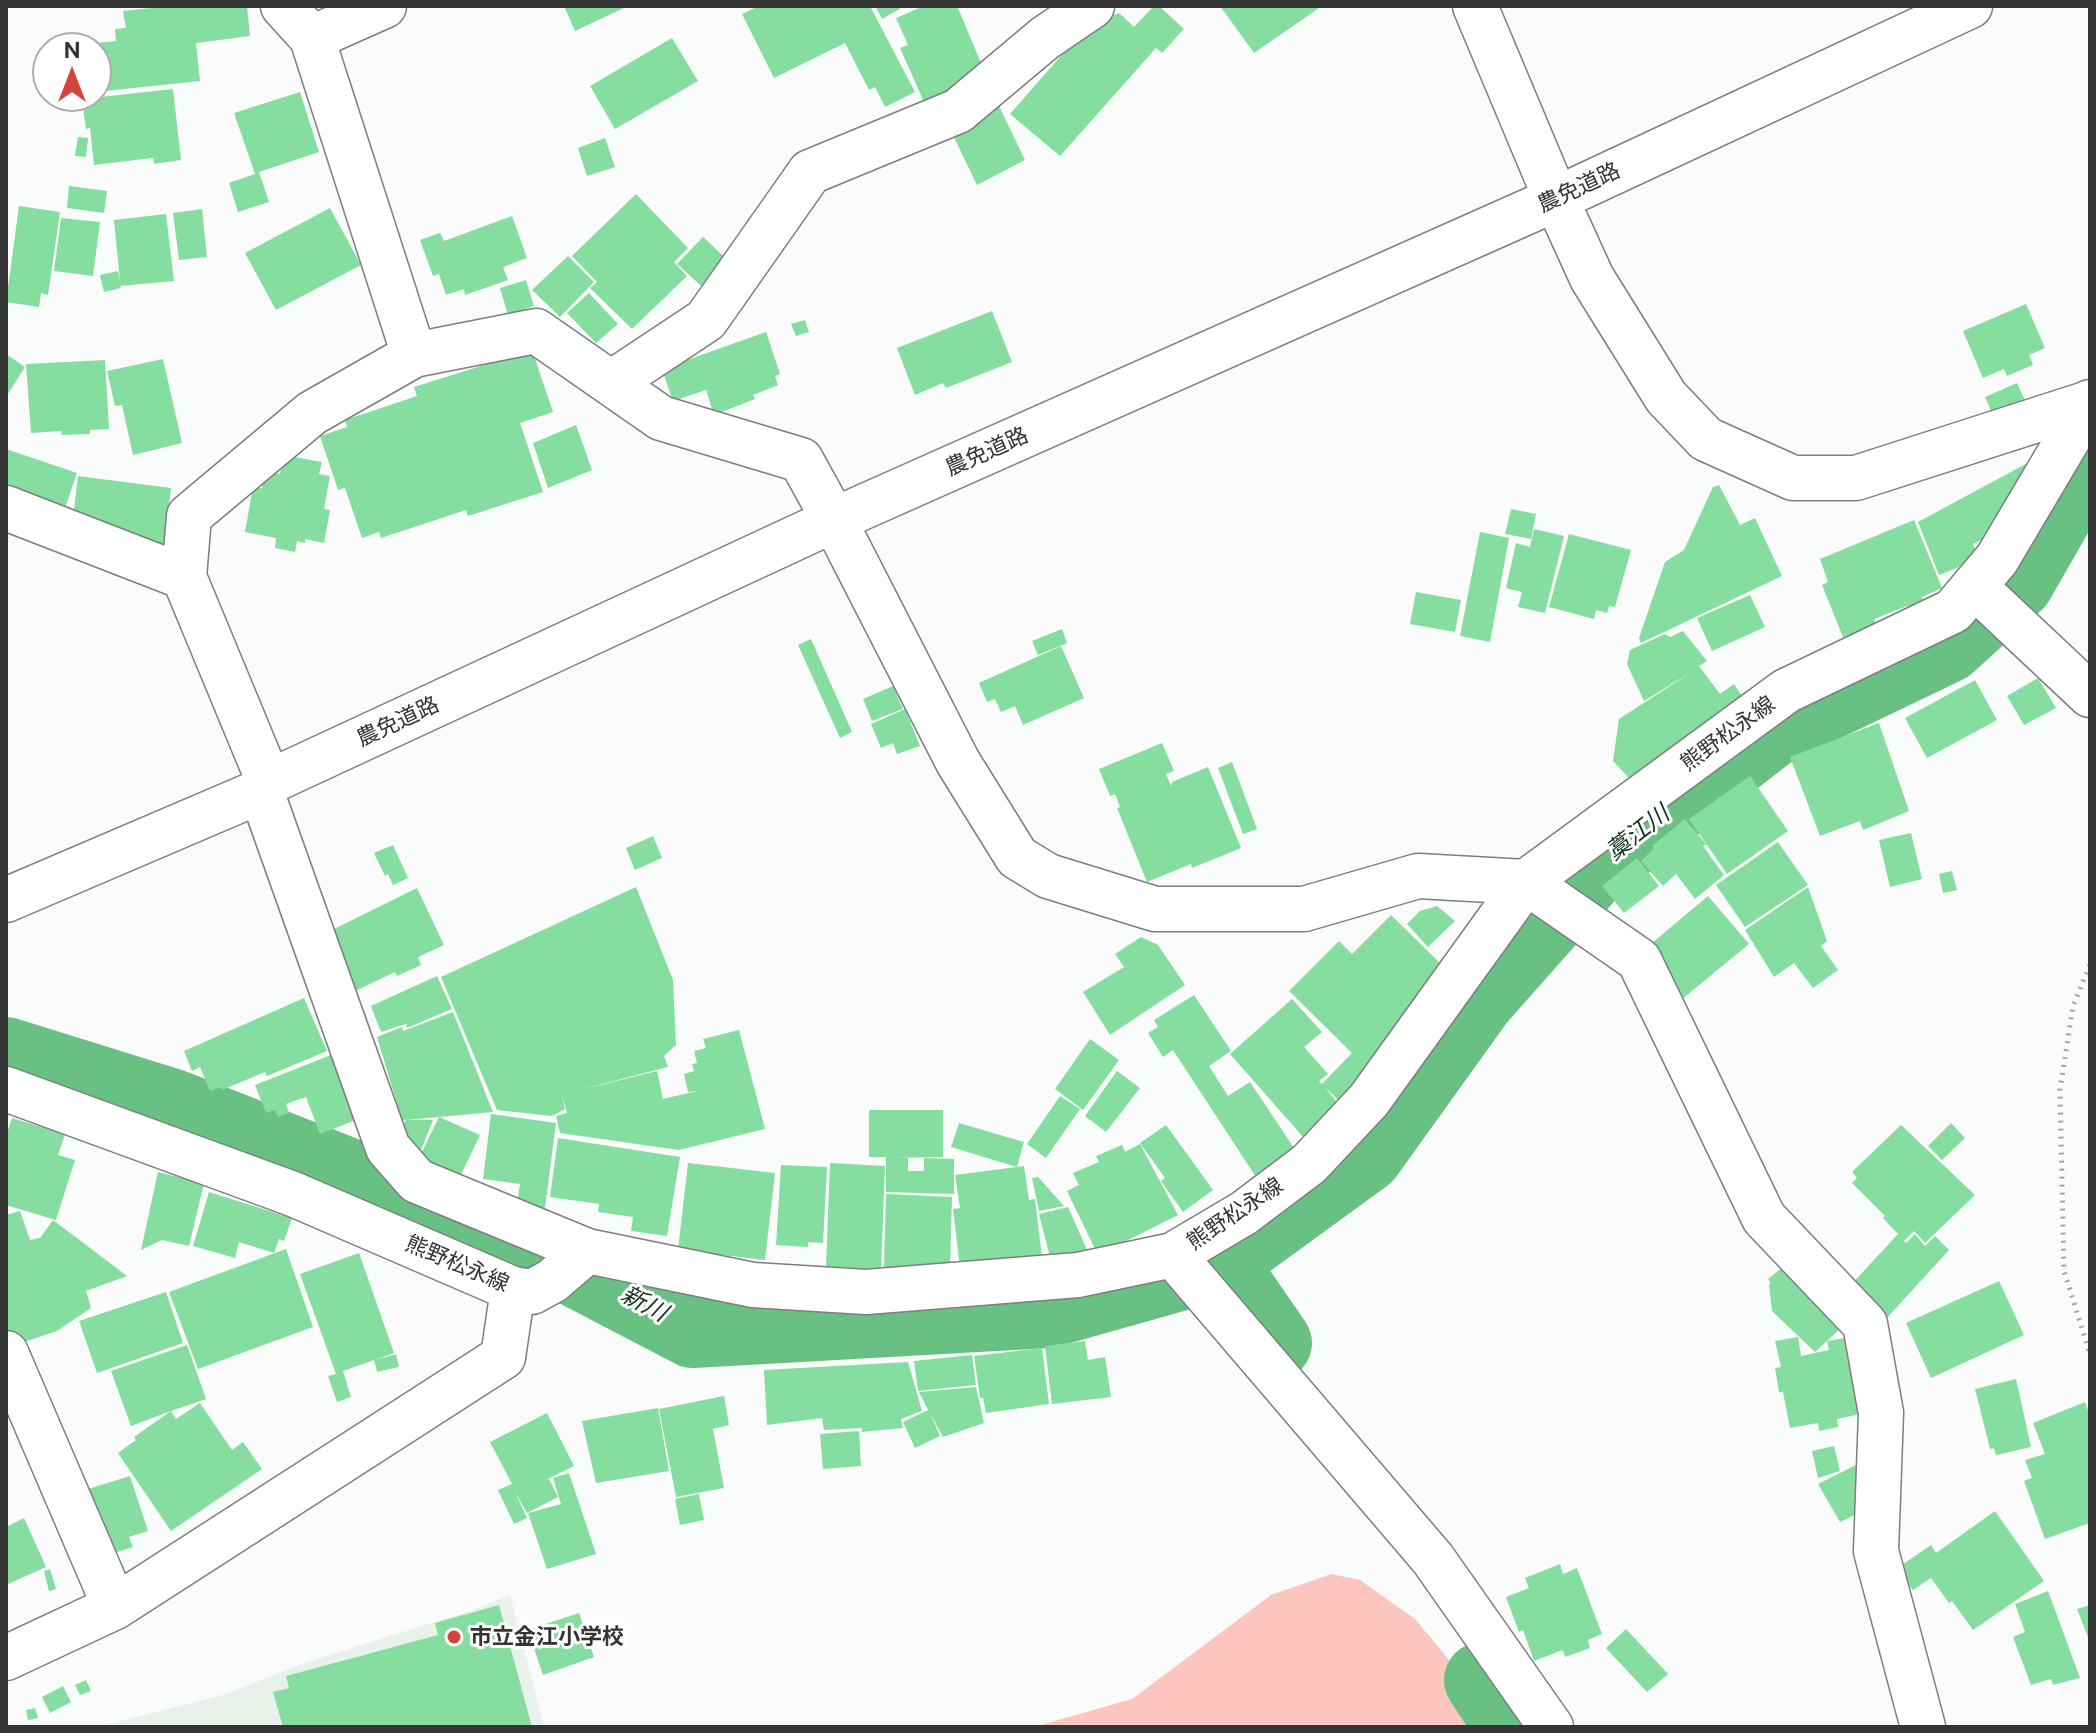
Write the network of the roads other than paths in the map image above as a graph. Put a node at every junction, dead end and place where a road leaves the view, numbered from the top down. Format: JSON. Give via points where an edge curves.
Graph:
{"nodes":[{"id":1,"x":283,"y":6,"type":"edge"},
{"id":2,"x":384,"y":6,"type":"edge"},
{"id":3,"x":1092,"y":6,"type":"edge"},
{"id":4,"x":1475,"y":6,"type":"edge"},
{"id":5,"x":1970,"y":6,"type":"edge"},
{"id":6,"x":1044,"y":22,"type":"edge"},
{"id":7,"x":312,"y":38,"type":"junction"},
{"id":8,"x":1556,"y":199,"type":"junction"},
{"id":9,"x":414,"y":355,"type":"junction"},
{"id":10,"x":611,"y":383,"type":"junction"},
{"id":11,"x":2090,"y":402,"type":"edge"},
{"id":12,"x":6,"y":508,"type":"edge"},
{"id":13,"x":834,"y":520,"type":"junction"},
{"id":14,"x":184,"y":577,"type":"junction"},
{"id":15,"x":1990,"y":601,"type":"junction"},
{"id":16,"x":2090,"y":695,"type":"edge"},
{"id":17,"x":265,"y":786,"type":"junction"},
{"id":18,"x":1548,"y":897,"type":"junction"},
{"id":19,"x":6,"y":900,"type":"edge"},
{"id":20,"x":6,"y":1089,"type":"edge"},
{"id":21,"x":1173,"y":1255,"type":"junction"},
{"id":22,"x":557,"y":1270,"type":"junction"},
{"id":23,"x":6,"y":1353,"type":"edge"},
{"id":24,"x":115,"y":1607,"type":"junction"},
{"id":25,"x":6,"y":1658,"type":"edge"},
{"id":26,"x":1551,"y":1727,"type":"edge"},
{"id":27,"x":1923,"y":1727,"type":"edge"}],
"edges":[{"from":1,"to":7,"type":"street"},
{"from":2,"to":7,"type":"street"},
{"from":3,"to":6,"type":"street"},
{"from":4,"to":8,"type":"street"},
{"from":5,"to":8,"type":"street","name":"農免道路"},
{"from":6,"to":10,"type":"street","via":[[958,111],[810,172],[706,320]]},
{"from":7,"to":9,"type":"street"},
{"from":8,"to":11,"type":"street","via":[[1592,278],[1666,397],[1706,439],[1793,478],[1856,478]]},
{"from":8,"to":13,"type":"street","name":"農免道路"},
{"from":9,"to":10,"type":"street","via":[[536,331]]},
{"from":9,"to":14,"type":"street","via":[[312,413],[189,516]]},
{"from":10,"to":13,"type":"street","via":[[661,418],[801,460]]},
{"from":11,"to":15,"type":"street","name":"熊野松永線","via":[[1997,559]]},
{"from":12,"to":14,"type":"street"},
{"from":13,"to":17,"type":"street","name":"農免道路"},
{"from":13,"to":18,"type":"street","via":[[958,762],[1017,857],[1048,876],[1155,909],[1304,909],[1418,876]]},
{"from":14,"to":17,"type":"street"},
{"from":15,"to":16,"type":"street"},
{"from":15,"to":18,"type":"street","name":"熊野松永線","via":[[1953,611],[1786,691]]},
{"from":17,"to":19,"type":"street","name":"農免道路"},
{"from":17,"to":22,"type":"street","via":[[388,1148],[417,1181]]},
{"from":18,"to":21,"type":"street","name":"熊野松永線","via":[[1309,1164],[1244,1213]]},
{"from":18,"to":27,"type":"street","via":[[1639,960],[1764,1218],[1865,1324],[1881,1413],[1876,1551]]},
{"from":20,"to":22,"type":"street","name":"熊野松永線","via":[[293,1194]]},
{"from":21,"to":22,"type":"street","name":"熊野松永線","via":[[1078,1275],[866,1292]]},
{"from":21,"to":26,"type":"street","via":[[1433,1559]]},
{"from":22,"to":24,"type":"street","via":[[503,1357]]},
{"from":23,"to":24,"type":"street"},
{"from":24,"to":25,"type":"street"}]}
